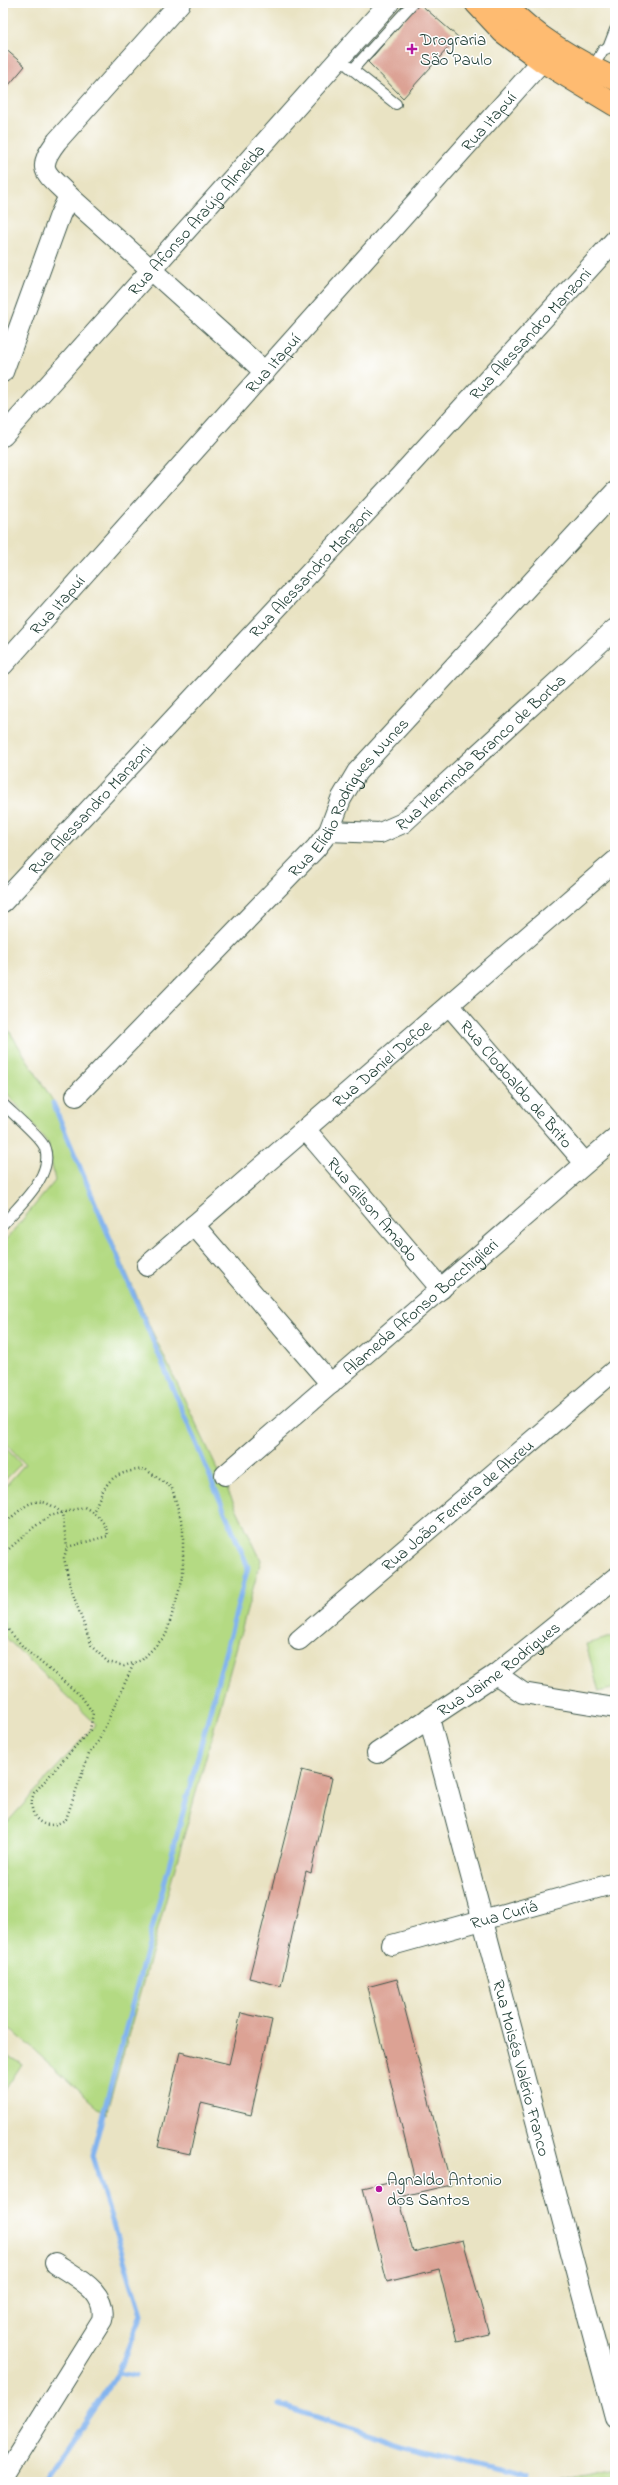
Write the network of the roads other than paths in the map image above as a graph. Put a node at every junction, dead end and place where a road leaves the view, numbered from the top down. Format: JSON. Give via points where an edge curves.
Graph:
{"nodes":[{"id":1,"x":180,"y":3,"type":"edge"},
{"id":2,"x":389,"y":3,"type":"edge"},
{"id":3,"x":412,"y":3,"type":"edge"},
{"id":4,"x":476,"y":3,"type":"edge"},
{"id":5,"x":503,"y":3,"type":"edge"},
{"id":6,"x":615,"y":30,"type":"edge"},
{"id":7,"x":611,"y":50,"type":"edge"},
{"id":8,"x":542,"y":61,"type":"junction"},
{"id":9,"x":346,"y":64,"type":"junction"},
{"id":10,"x":593,"y":68,"type":"junction"},
{"id":11,"x":615,"y":79,"type":"edge"},
{"id":12,"x":396,"y":104,"type":"dead end"},
{"id":13,"x":615,"y":105,"type":"edge"},
{"id":14,"x":69,"y":196,"type":"junction"},
{"id":15,"x":615,"y":240,"type":"edge"},
{"id":16,"x":151,"y":270,"type":"junction"},
{"id":17,"x":3,"y":372,"type":"edge"},
{"id":18,"x":265,"y":372,"type":"junction"},
{"id":19,"x":3,"y":436,"type":"edge"},
{"id":20,"x":615,"y":492,"type":"edge"},
{"id":21,"x":615,"y":629,"type":"edge"},
{"id":22,"x":3,"y":665,"type":"edge"},
{"id":23,"x":329,"y":831,"type":"junction"},
{"id":24,"x":615,"y":861,"type":"edge"},
{"id":25,"x":3,"y":902,"type":"edge"},
{"id":26,"x":449,"y":1005,"type":"junction"},
{"id":27,"x":76,"y":1096,"type":"dead end"},
{"id":28,"x":3,"y":1104,"type":"edge"},
{"id":29,"x":305,"y":1129,"type":"junction"},
{"id":30,"x":615,"y":1138,"type":"edge"},
{"id":31,"x":585,"y":1163,"type":"junction"},
{"id":32,"x":3,"y":1224,"type":"edge"},
{"id":33,"x":194,"y":1225,"type":"junction"},
{"id":34,"x":147,"y":1266,"type":"dead end"},
{"id":35,"x":441,"y":1289,"type":"junction"},
{"id":36,"x":615,"y":1370,"type":"edge"},
{"id":37,"x":331,"y":1384,"type":"junction"},
{"id":38,"x":225,"y":1475,"type":"dead end"},
{"id":39,"x":615,"y":1578,"type":"edge"},
{"id":40,"x":299,"y":1640,"type":"dead end"},
{"id":41,"x":496,"y":1674,"type":"junction"},
{"id":42,"x":615,"y":1708,"type":"edge"},
{"id":43,"x":429,"y":1718,"type":"junction"},
{"id":44,"x":377,"y":1753,"type":"dead end"},
{"id":45,"x":615,"y":1883,"type":"edge"},
{"id":46,"x":482,"y":1921,"type":"junction"},
{"id":47,"x":392,"y":1945,"type":"dead end"},
{"id":48,"x":55,"y":2263,"type":"dead end"},
{"id":49,"x":614,"y":2407,"type":"edge"},
{"id":50,"x":3,"y":2479,"type":"edge"}],
"edges":[{"from":1,"to":14,"type":"street","via":[[45,156],[44,166],[47,173]]},
{"from":2,"to":9,"type":"street","name":"Rua Afonso Araújo Almeida"},
{"from":3,"to":9,"type":"lane"},
{"from":4,"to":8,"type":"main road","via":[[503,32]]},
{"from":5,"to":10,"type":"main road","via":[[544,39]]},
{"from":6,"to":7,"type":"lane"},
{"from":7,"to":10,"type":"lane","via":[[603,50]]},
{"from":8,"to":13,"type":"main road"},
{"from":8,"to":18,"type":"street","name":"Rua Itapuí"},
{"from":9,"to":12,"type":"lane"},
{"from":9,"to":16,"type":"street","name":"Rua Afonso Araújo Almeida"},
{"from":10,"to":11,"type":"main road"},
{"from":14,"to":16,"type":"street"},
{"from":14,"to":17,"type":"street"},
{"from":15,"to":25,"type":"street","name":"Rua Alessandro Manzoni","via":[[401,475]]},
{"from":16,"to":18,"type":"street"},
{"from":16,"to":19,"type":"street","name":"Rua Afonso Araújo Almeida"},
{"from":18,"to":22,"type":"street","name":"Rua Itapuí"},
{"from":20,"to":23,"type":"street","name":"Rua Elídio Rodrigues Nunes","via":[[357,772],[340,799]]},
{"from":21,"to":23,"type":"street","name":"Rua Herminda Branco de Borba","via":[[403,824],[380,833]]},
{"from":23,"to":27,"type":"street","name":"Rua Elídio Rodrigues Nunes","via":[[316,848],[192,978]]},
{"from":24,"to":26,"type":"street","name":"Rua Daniel Defoe"},
{"from":26,"to":29,"type":"street","name":"Rua Daniel Defoe"},
{"from":26,"to":31,"type":"street","name":"Rua Clodoaldo de Brito"},
{"from":28,"to":32,"type":"lane","via":[[43,1145],[46,1161],[43,1173],[36,1184]]},
{"from":29,"to":33,"type":"street","name":"Rua Daniel Defoe"},
{"from":29,"to":35,"type":"street","name":"Rua Gilson Amado"},
{"from":30,"to":31,"type":"street","name":"Alameda Afonso Bocchiglieri"},
{"from":31,"to":35,"type":"street","name":"Alameda Afonso Bocchiglieri"},
{"from":33,"to":34,"type":"street","name":"Rua Daniel Defoe"},
{"from":33,"to":37,"type":"street"},
{"from":35,"to":37,"type":"street","name":"Alameda Afonso Bocchiglieri"},
{"from":36,"to":40,"type":"street","name":"Rua João Ferreira de Abreu"},
{"from":37,"to":38,"type":"street","name":"Alameda Afonso Bocchiglieri"},
{"from":39,"to":41,"type":"street","name":"Rua Jaime Rodrigues"},
{"from":41,"to":42,"type":"street","via":[[523,1693]]},
{"from":41,"to":43,"type":"street","name":"Rua Jaime Rodrigues"},
{"from":43,"to":44,"type":"street","name":"Rua Jaime Rodrigues"},
{"from":43,"to":46,"type":"street","name":"Rua Moisés Valério Franco"},
{"from":45,"to":46,"type":"street","name":"Rua Curiá"},
{"from":46,"to":47,"type":"street","name":"Rua Curiá"},
{"from":46,"to":49,"type":"street","name":"Rua Moisés Valério Franco"},
{"from":48,"to":50,"type":"street","via":[[102,2300],[102,2320]]}]}
